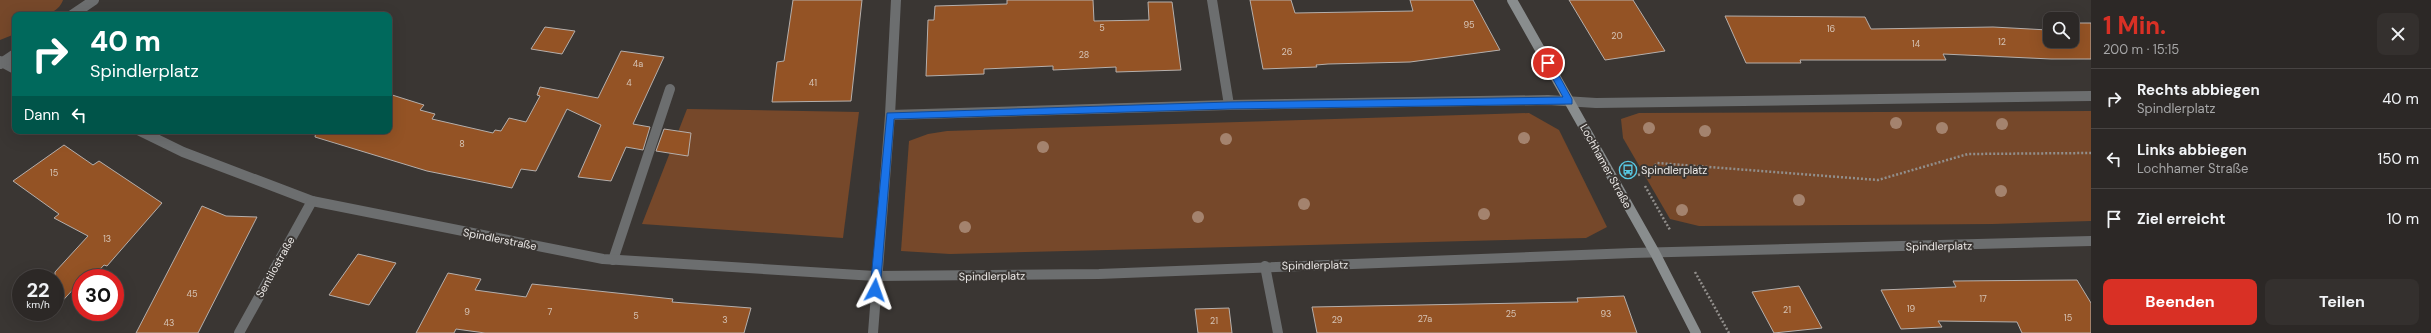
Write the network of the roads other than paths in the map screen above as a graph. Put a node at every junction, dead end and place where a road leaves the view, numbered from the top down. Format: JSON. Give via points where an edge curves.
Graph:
{"nodes":[{"id":1,"x":94,"y":0,"type":"edge"},
{"id":2,"x":896,"y":0,"type":"edge"},
{"id":3,"x":1212,"y":0,"type":"edge"},
{"id":4,"x":1512,"y":0,"type":"edge"},
{"id":5,"x":76,"y":12,"type":"edge"},
{"id":6,"x":12,"y":56,"type":"edge"},
{"id":7,"x":1,"y":63,"type":"edge"},
{"id":8,"x":12,"y":68,"type":"edge"},
{"id":9,"x":670,"y":89,"type":"dead end"},
{"id":10,"x":2091,"y":96,"type":"edge"},
{"id":11,"x":1569,"y":101,"type":"junction"},
{"id":12,"x":1229,"y":105,"type":"junction"},
{"id":13,"x":890,"y":115,"type":"junction"},
{"id":14,"x":146,"y":134,"type":"edge"},
{"id":15,"x":312,"y":201,"type":"junction"},
{"id":16,"x":2091,"y":241,"type":"edge"},
{"id":17,"x":1655,"y":252,"type":"junction"},
{"id":18,"x":613,"y":260,"type":"junction"},
{"id":19,"x":1265,"y":266,"type":"junction"},
{"id":20,"x":875,"y":276,"type":"junction"},
{"id":21,"x":239,"y":333,"type":"edge"},
{"id":22,"x":872,"y":333,"type":"edge"},
{"id":23,"x":1278,"y":333,"type":"edge"},
{"id":24,"x":1696,"y":333,"type":"edge"}],
"edges":[{"from":1,"to":5,"type":"street"},
{"from":2,"to":13,"type":"street"},
{"from":3,"to":12,"type":"street"},
{"from":4,"to":11,"type":"main road","name":"Lochhamer Straße"},
{"from":6,"to":7,"type":"street"},
{"from":7,"to":8,"type":"street"},
{"from":9,"to":18,"type":"street"},
{"from":10,"to":11,"type":"street","via":[[1596,103]]},
{"from":11,"to":12,"type":"street"},
{"from":11,"to":17,"type":"main road","name":"Lochhamer Straße"},
{"from":12,"to":13,"type":"street"},
{"from":13,"to":20,"type":"street"},
{"from":14,"to":15,"type":"street","name":"Spindlerstraße","via":[[183,152]]},
{"from":15,"to":18,"type":"street","name":"Spindlerstraße"},
{"from":15,"to":21,"type":"street","name":"Sentilostraße"},
{"from":16,"to":17,"type":"street","name":"Spindlerplatz"},
{"from":17,"to":19,"type":"street","name":"Spindlerplatz"},
{"from":17,"to":24,"type":"main road","name":"Lochhamer Straße"},
{"from":18,"to":20,"type":"street","name":"Spindlerstraße"},
{"from":19,"to":20,"type":"street","name":"Spindlerplatz","via":[[1099,274]]},
{"from":19,"to":23,"type":"street"},
{"from":20,"to":22,"type":"street"}]}
